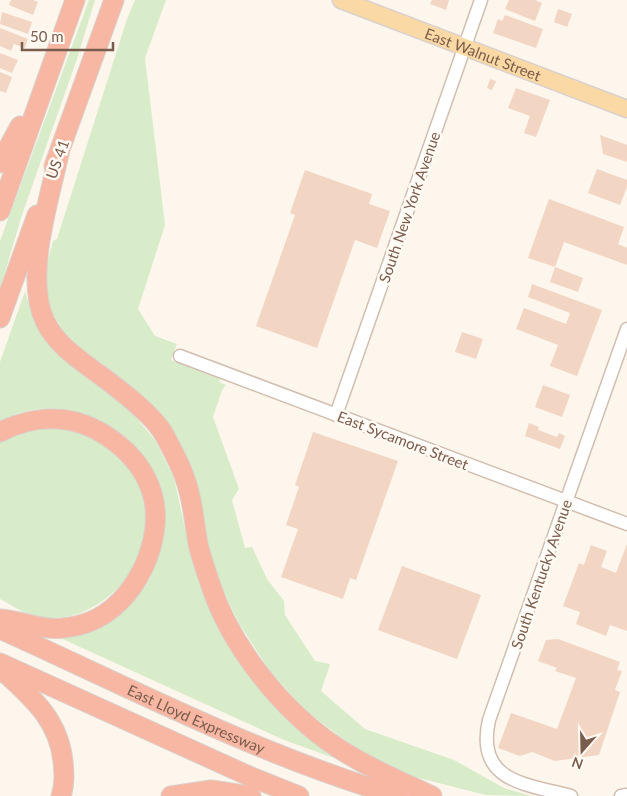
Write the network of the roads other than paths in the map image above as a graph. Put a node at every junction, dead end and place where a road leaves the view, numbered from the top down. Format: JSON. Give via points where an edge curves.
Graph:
{"nodes":[{"id":1,"x":75,"y":0,"type":"edge"},
{"id":2,"x":114,"y":0,"type":"edge"},
{"id":3,"x":341,"y":0,"type":"edge"},
{"id":4,"x":481,"y":0,"type":"edge"},
{"id":5,"x":68,"y":20,"type":"junction"},
{"id":6,"x":465,"y":47,"type":"junction"},
{"id":7,"x":627,"y":109,"type":"edge"},
{"id":8,"x":59,"y":154,"type":"junction"},
{"id":9,"x":0,"y":163,"type":"edge"},
{"id":10,"x":0,"y":211,"type":"edge"},
{"id":11,"x":0,"y":318,"type":"edge"},
{"id":12,"x":627,"y":329,"type":"edge"},
{"id":13,"x":180,"y":356,"type":"dead end"},
{"id":14,"x":336,"y":415,"type":"junction"},
{"id":15,"x":0,"y":432,"type":"edge"},
{"id":16,"x":566,"y":501,"type":"junction"},
{"id":17,"x":627,"y":524,"type":"edge"},
{"id":18,"x":0,"y":619,"type":"edge"},
{"id":19,"x":0,"y":629,"type":"edge"},
{"id":20,"x":0,"y":663,"type":"edge"},
{"id":21,"x":0,"y":668,"type":"edge"},
{"id":22,"x":627,"y":795,"type":"edge"},
{"id":23,"x":61,"y":796,"type":"edge"},
{"id":24,"x":171,"y":796,"type":"edge"},
{"id":25,"x":251,"y":796,"type":"edge"},
{"id":26,"x":299,"y":796,"type":"edge"},
{"id":27,"x":398,"y":796,"type":"edge"},
{"id":28,"x":432,"y":796,"type":"edge"},
{"id":29,"x":571,"y":796,"type":"edge"},
{"id":30,"x":621,"y":796,"type":"edge"}],
"edges":[{"from":1,"to":5,"type":"highway"},
{"from":2,"to":8,"type":"highway","name":"US 41","number":"US 41"},
{"from":3,"to":6,"type":"main road","name":"East Walnut Street"},
{"from":4,"to":6,"type":"street","name":"South New York Avenue"},
{"from":5,"to":9,"type":"highway","via":[[30,106]]},
{"from":5,"to":10,"type":"highway"},
{"from":6,"to":7,"type":"main road","name":"East Walnut Street"},
{"from":6,"to":14,"type":"street","name":"South New York Avenue"},
{"from":8,"to":11,"type":"highway","name":"US 41","number":"US 41"},
{"from":8,"to":28,"type":"highway","via":[[36,275],[38,300],[46,322],[59,342],[136,402],[163,433],[183,474],[210,586],[229,629],[252,665],[307,724],[337,747],[376,770]]},
{"from":12,"to":16,"type":"street","name":"South Kentucky Avenue"},
{"from":13,"to":14,"type":"street","name":"East Sycamore Street"},
{"from":14,"to":16,"type":"street","name":"East Sycamore Street"},
{"from":15,"to":18,"type":"highway","via":[[21,424],[55,419],[93,429],[111,439],[137,463],[152,492],[155,509],[147,559],[126,595],[111,609],[90,622],[62,628]]},
{"from":16,"to":17,"type":"street","name":"East Sycamore Street"},
{"from":16,"to":29,"type":"street","name":"South Kentucky Avenue","via":[[486,732],[488,753],[495,768],[519,782]]},
{"from":19,"to":27,"type":"highway","name":"East Lloyd Expressway","via":[[268,751]]},
{"from":20,"to":26,"type":"highway","name":"East Lloyd Expressway"},
{"from":21,"to":23,"type":"highway","via":[[36,703],[59,739],[65,775]]},
{"from":22,"to":30,"type":"street"},
{"from":24,"to":25,"type":"highway","via":[[211,790]]}]}
